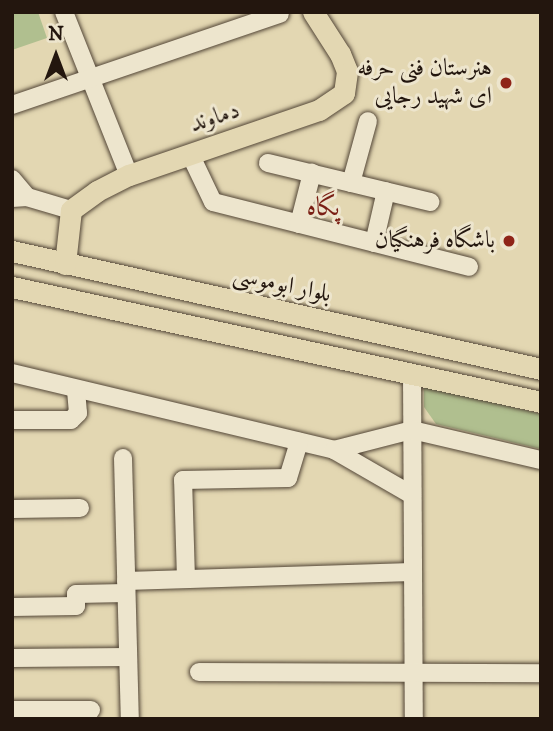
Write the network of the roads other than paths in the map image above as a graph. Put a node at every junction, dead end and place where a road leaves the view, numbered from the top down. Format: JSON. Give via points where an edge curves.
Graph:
{"nodes":[{"id":1,"x":64,"y":12,"type":"edge"},
{"id":2,"x":313,"y":12,"type":"edge"},
{"id":3,"x":280,"y":14,"type":"edge"},
{"id":4,"x":90,"y":77,"type":"junction"},
{"id":5,"x":12,"y":105,"type":"edge"},
{"id":6,"x":368,"y":121,"type":"dead end"},
{"id":7,"x":190,"y":154,"type":"junction"},
{"id":8,"x":268,"y":163,"type":"dead end"},
{"id":9,"x":312,"y":173,"type":"junction"},
{"id":10,"x":128,"y":175,"type":"junction"},
{"id":11,"x":12,"y":179,"type":"edge"},
{"id":12,"x":351,"y":183,"type":"junction"},
{"id":13,"x":386,"y":191,"type":"junction"},
{"id":14,"x":19,"y":198,"type":"edge"},
{"id":15,"x":430,"y":202,"type":"dead end"},
{"id":16,"x":71,"y":211,"type":"junction"},
{"id":17,"x":299,"y":224,"type":"junction"},
{"id":18,"x":374,"y":243,"type":"junction"},
{"id":19,"x":12,"y":251,"type":"edge"},
{"id":20,"x":65,"y":264,"type":"junction"},
{"id":21,"x":469,"y":267,"type":"dead end"},
{"id":22,"x":12,"y":287,"type":"edge"},
{"id":23,"x":541,"y":369,"type":"edge"},
{"id":24,"x":12,"y":373,"type":"edge"},
{"id":25,"x":412,"y":373,"type":"junction"},
{"id":26,"x":76,"y":389,"type":"junction"},
{"id":27,"x":541,"y":402,"type":"edge"},
{"id":28,"x":12,"y":420,"type":"edge"},
{"id":29,"x":412,"y":430,"type":"junction"},
{"id":30,"x":299,"y":442,"type":"junction"},
{"id":31,"x":334,"y":450,"type":"junction"},
{"id":32,"x":123,"y":458,"type":"dead end"},
{"id":33,"x":541,"y":460,"type":"edge"},
{"id":34,"x":412,"y":495,"type":"junction"},
{"id":35,"x":80,"y":508,"type":"dead end"},
{"id":36,"x":12,"y":509,"type":"edge"},
{"id":37,"x":412,"y":572,"type":"junction"},
{"id":38,"x":186,"y":579,"type":"junction"},
{"id":39,"x":126,"y":587,"type":"junction"},
{"id":40,"x":12,"y":607,"type":"edge"},
{"id":41,"x":128,"y":657,"type":"junction"},
{"id":42,"x":12,"y":658,"type":"edge"},
{"id":43,"x":199,"y":672,"type":"dead end"},
{"id":44,"x":541,"y":673,"type":"edge"},
{"id":45,"x":413,"y":676,"type":"junction"},
{"id":46,"x":12,"y":710,"type":"edge"},
{"id":47,"x":91,"y":710,"type":"dead end"},
{"id":48,"x":130,"y":719,"type":"edge"},
{"id":49,"x":414,"y":719,"type":"edge"}],
"edges":[{"from":1,"to":4,"type":"street"},
{"from":2,"to":7,"type":"main road","name":"دماوند","via":[[340,54],[346,71],[344,93],[318,110]]},
{"from":3,"to":4,"type":"street"},
{"from":4,"to":5,"type":"street"},
{"from":4,"to":10,"type":"street"},
{"from":6,"to":12,"type":"street"},
{"from":7,"to":10,"type":"main road","name":"دماوند"},
{"from":7,"to":17,"type":"street","via":[[213,202]]},
{"from":8,"to":9,"type":"street"},
{"from":9,"to":12,"type":"street"},
{"from":9,"to":17,"type":"street"},
{"from":10,"to":16,"type":"main road","name":"دماوند"},
{"from":11,"to":14,"type":"street"},
{"from":12,"to":13,"type":"street"},
{"from":13,"to":15,"type":"street"},
{"from":13,"to":18,"type":"street"},
{"from":14,"to":16,"type":"street"},
{"from":16,"to":20,"type":"main road"},
{"from":17,"to":18,"type":"street"},
{"from":18,"to":21,"type":"street"},
{"from":19,"to":20,"type":"main road","name":"بلوار ابوموسی"},
{"from":20,"to":23,"type":"main road","name":"بلوار ابوموسی"},
{"from":22,"to":25,"type":"main road"},
{"from":24,"to":26,"type":"street"},
{"from":25,"to":27,"type":"main road"},
{"from":25,"to":29,"type":"street"},
{"from":26,"to":28,"type":"street","via":[[78,413],[71,420]]},
{"from":26,"to":30,"type":"street"},
{"from":29,"to":31,"type":"street"},
{"from":29,"to":33,"type":"street"},
{"from":29,"to":34,"type":"street"},
{"from":30,"to":31,"type":"street"},
{"from":30,"to":38,"type":"street","via":[[288,478],[183,480]]},
{"from":31,"to":34,"type":"street"},
{"from":32,"to":39,"type":"street"},
{"from":34,"to":37,"type":"street"},
{"from":35,"to":36,"type":"street"},
{"from":37,"to":38,"type":"street"},
{"from":37,"to":45,"type":"street"},
{"from":38,"to":39,"type":"street"},
{"from":39,"to":40,"type":"street","via":[[76,594],[76,606]]},
{"from":39,"to":41,"type":"street"},
{"from":41,"to":42,"type":"street"},
{"from":41,"to":48,"type":"street"},
{"from":43,"to":45,"type":"street"},
{"from":44,"to":45,"type":"street"},
{"from":45,"to":49,"type":"street"},
{"from":46,"to":47,"type":"street"}]}
